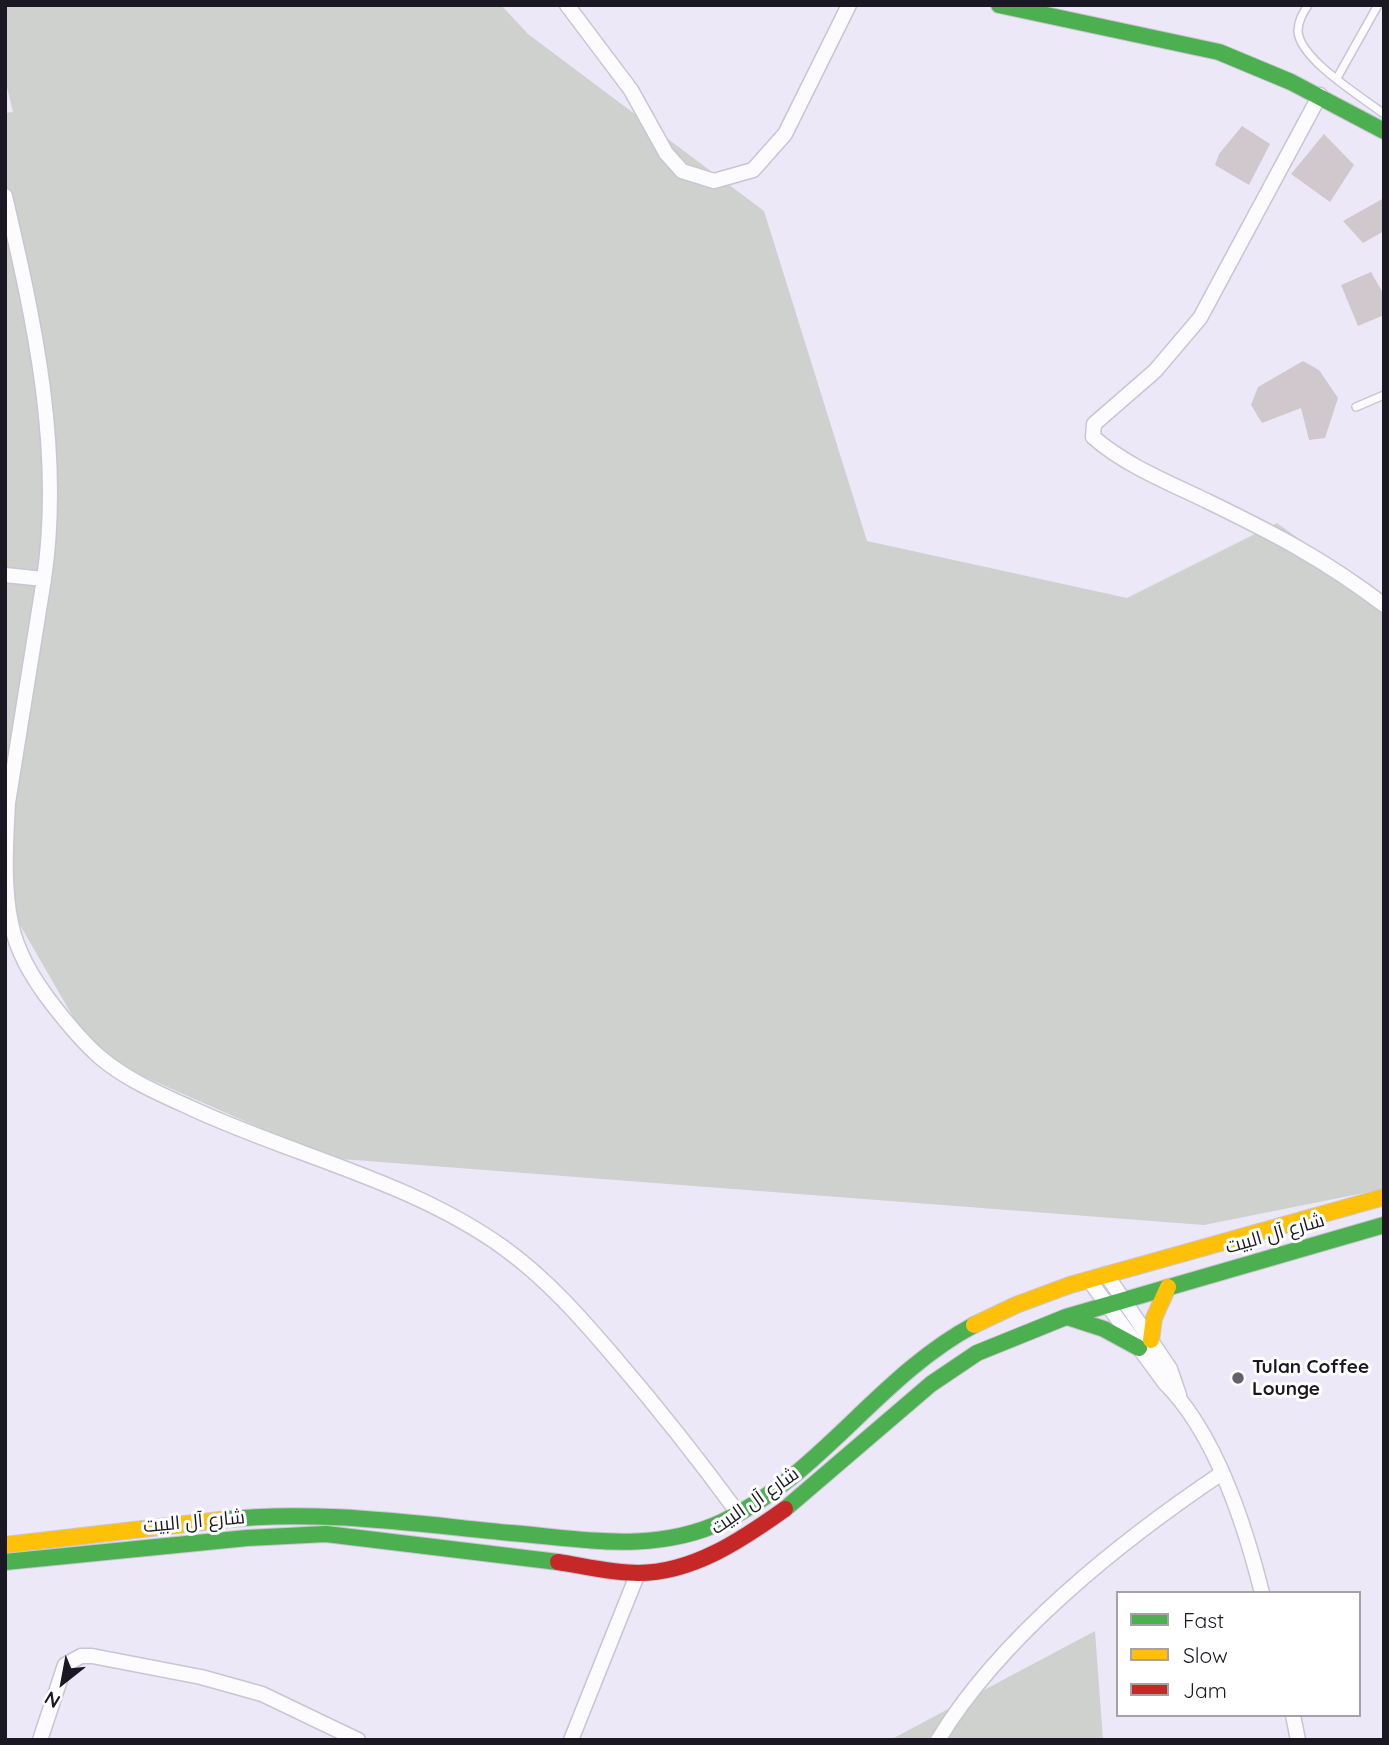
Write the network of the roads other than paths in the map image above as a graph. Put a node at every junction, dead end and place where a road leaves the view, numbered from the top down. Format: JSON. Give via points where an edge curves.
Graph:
{"nodes":[{"id":1,"x":566,"y":5,"type":"edge"},
{"id":2,"x":849,"y":5,"type":"edge"},
{"id":3,"x":999,"y":5,"type":"edge"},
{"id":4,"x":1308,"y":5,"type":"edge"},
{"id":5,"x":1378,"y":5,"type":"edge"},
{"id":6,"x":1337,"y":78,"type":"junction"},
{"id":7,"x":1320,"y":96,"type":"junction"},
{"id":8,"x":1384,"y":114,"type":"edge"},
{"id":9,"x":1384,"y":131,"type":"edge"},
{"id":10,"x":5,"y":196,"type":"edge"},
{"id":11,"x":1384,"y":395,"type":"edge"},
{"id":12,"x":1356,"y":407,"type":"dead end"},
{"id":13,"x":5,"y":575,"type":"edge"},
{"id":14,"x":44,"y":579,"type":"junction"},
{"id":15,"x":1384,"y":605,"type":"edge"},
{"id":16,"x":1384,"y":1198,"type":"edge"},
{"id":17,"x":1384,"y":1225,"type":"edge"},
{"id":18,"x":1106,"y":1274,"type":"junction"},
{"id":19,"x":1089,"y":1280,"type":"junction"},
{"id":20,"x":1168,"y":1287,"type":"junction"},
{"id":21,"x":1123,"y":1299,"type":"junction"},
{"id":22,"x":1106,"y":1304,"type":"junction"},
{"id":23,"x":1066,"y":1317,"type":"junction"},
{"id":24,"x":1145,"y":1344,"type":"junction"},
{"id":25,"x":1222,"y":1473,"type":"junction"},
{"id":26,"x":738,"y":1513,"type":"junction"},
{"id":27,"x":5,"y":1545,"type":"edge"},
{"id":28,"x":5,"y":1562,"type":"edge"},
{"id":29,"x":638,"y":1573,"type":"junction"},
{"id":30,"x":1261,"y":1591,"type":"edge"},
{"id":31,"x":1293,"y":1717,"type":"edge"},
{"id":32,"x":575,"y":1738,"type":"edge"},
{"id":33,"x":40,"y":1740,"type":"edge"},
{"id":34,"x":358,"y":1740,"type":"edge"},
{"id":35,"x":938,"y":1740,"type":"edge"},
{"id":36,"x":1298,"y":1740,"type":"edge"}],
"edges":[{"from":1,"to":2,"type":"street","via":[[631,90],[666,153],[682,171],[714,181],[752,170],[785,134]]},
{"from":3,"to":7,"type":"street","via":[[1205,48],[1264,68]]},
{"from":4,"to":6,"type":"lane","via":[[1300,19],[1301,42],[1308,54]]},
{"from":5,"to":6,"type":"lane"},
{"from":6,"to":8,"type":"lane"},
{"from":7,"to":9,"type":"street"},
{"from":7,"to":15,"type":"street","via":[[1200,318],[1155,371],[1094,424],[1093,437],[1124,460],[1296,545]]},
{"from":10,"to":14,"type":"street","via":[[39,363],[47,427],[50,501]]},
{"from":11,"to":12,"type":"lane"},
{"from":13,"to":14,"type":"street"},
{"from":14,"to":26,"type":"street","via":[[6,837],[11,923],[38,986],[101,1058],[136,1082],[238,1130],[420,1200],[505,1248],[551,1287],[600,1340]]},
{"from":16,"to":18,"type":"street","name":"شارع آل البيت"},
{"from":17,"to":20,"type":"street","name":"شارع آل البيت"},
{"from":18,"to":19,"type":"street","name":"شارع آل البيت"},
{"from":18,"to":21,"type":"street"},
{"from":19,"to":22,"type":"street"},
{"from":19,"to":26,"type":"street","name":"شارع آل البيت","via":[[1001,1311],[942,1345],[877,1395],[788,1477]]},
{"from":20,"to":21,"type":"street","name":"شارع آل البيت"},
{"from":20,"to":24,"type":"street"},
{"from":21,"to":22,"type":"street","name":"شارع آل البيت"},
{"from":21,"to":24,"type":"street"},
{"from":22,"to":23,"type":"street","name":"شارع آل البيت"},
{"from":22,"to":24,"type":"street"},
{"from":23,"to":24,"type":"street"},
{"from":23,"to":29,"type":"street","name":"شارع آل البيت","via":[[957,1365],[804,1496],[742,1540],[677,1567]]},
{"from":24,"to":25,"type":"street","via":[[1175,1377],[1178,1395]]},
{"from":25,"to":30,"type":"street"},
{"from":25,"to":35,"type":"street","via":[[1127,1541],[1034,1624],[987,1674]]},
{"from":26,"to":27,"type":"street","name":"شارع آل البيت","via":[[694,1533],[638,1544],[326,1516],[246,1517]]},
{"from":28,"to":29,"type":"street","name":"شارع آل البيت","via":[[326,1534]]},
{"from":29,"to":32,"type":"street"},
{"from":31,"to":36,"type":"street"},
{"from":33,"to":34,"type":"street","via":[[65,1665],[92,1656],[189,1674],[262,1695]]}]}
